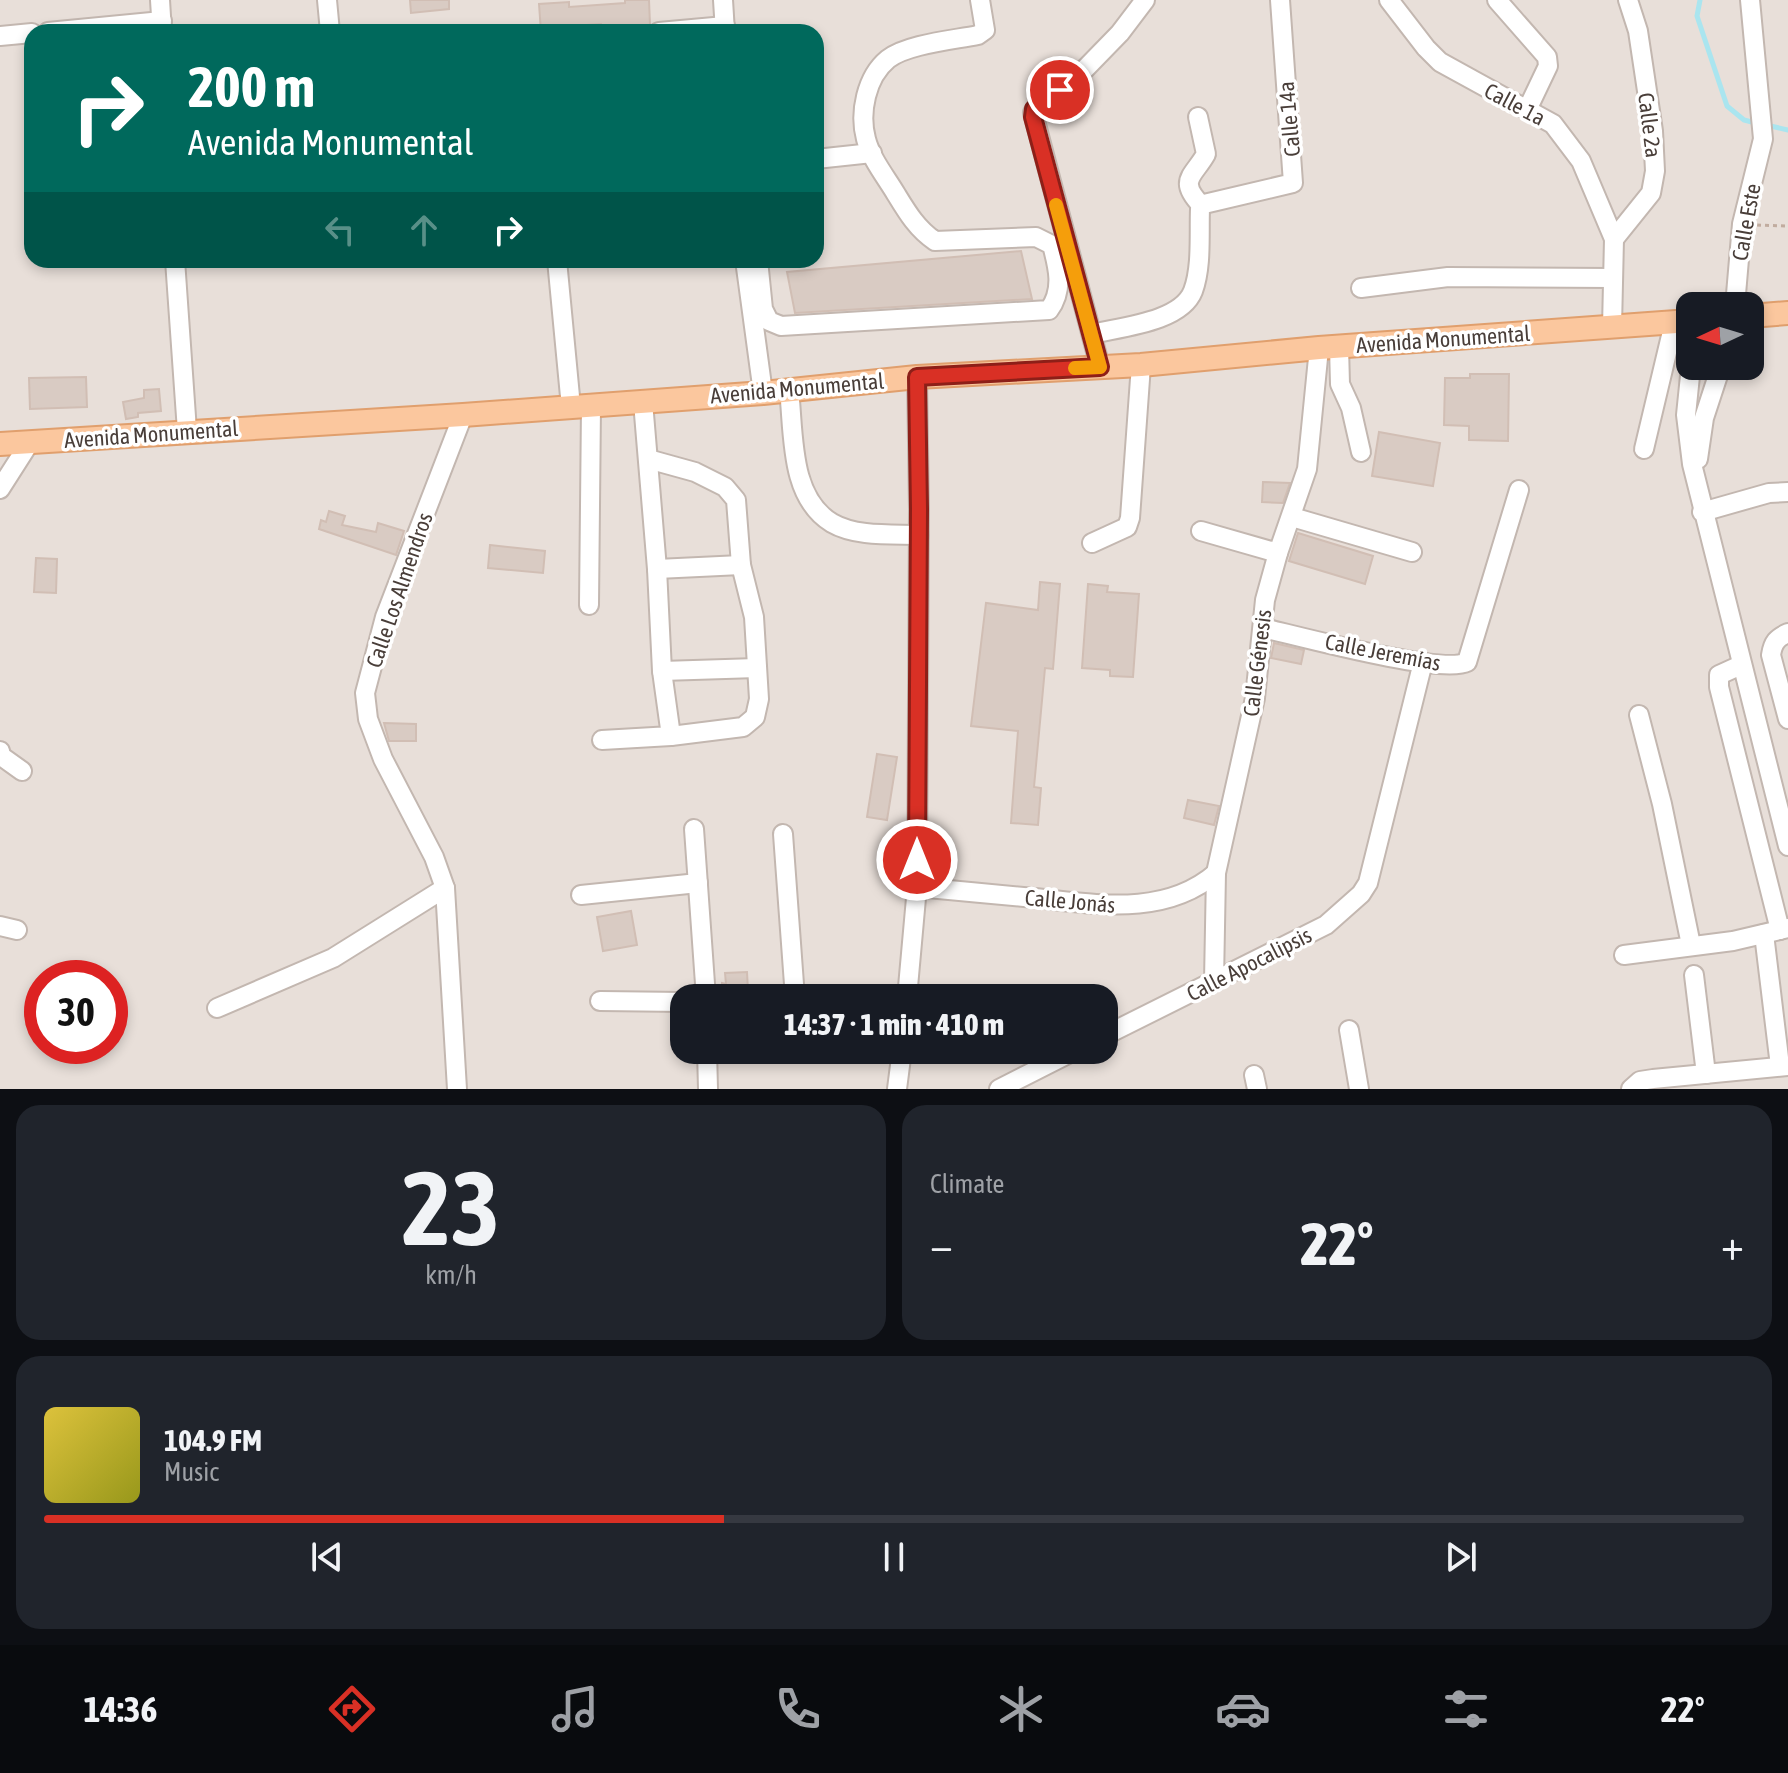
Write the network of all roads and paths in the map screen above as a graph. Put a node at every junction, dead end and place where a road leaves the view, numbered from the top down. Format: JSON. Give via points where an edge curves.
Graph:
{"nodes":[{"id":1,"x":160,"y":0,"type":"edge"},
{"id":2,"x":327,"y":0,"type":"edge"},
{"id":3,"x":723,"y":0,"type":"edge"},
{"id":4,"x":980,"y":0,"type":"edge"},
{"id":5,"x":1145,"y":0,"type":"edge"},
{"id":6,"x":1280,"y":0,"type":"edge"},
{"id":7,"x":1389,"y":0,"type":"edge"},
{"id":8,"x":1497,"y":0,"type":"edge"},
{"id":9,"x":1628,"y":0,"type":"edge"},
{"id":10,"x":1750,"y":0,"type":"edge"},
{"id":11,"x":162,"y":24,"type":"edge"},
{"id":12,"x":329,"y":24,"type":"edge"},
{"id":13,"x":725,"y":24,"type":"edge"},
{"id":14,"x":24,"y":34,"type":"edge"},
{"id":15,"x":0,"y":36,"type":"edge"},
{"id":16,"x":1528,"y":108,"type":"junction"},
{"id":17,"x":1198,"y":117,"type":"dead end"},
{"id":18,"x":872,"y":153,"type":"junction"},
{"id":19,"x":824,"y":158,"type":"edge"},
{"id":20,"x":1202,"y":206,"type":"junction"},
{"id":21,"x":1742,"y":224,"type":"junction"},
{"id":22,"x":1788,"y":226,"type":"edge"},
{"id":23,"x":1614,"y":239,"type":"junction"},
{"id":24,"x":176,"y":268,"type":"edge"},
{"id":25,"x":557,"y":268,"type":"edge"},
{"id":26,"x":746,"y":268,"type":"edge"},
{"id":27,"x":759,"y":268,"type":"edge"},
{"id":28,"x":1613,"y":278,"type":"junction"},
{"id":29,"x":1361,"y":288,"type":"dead end"},
{"id":30,"x":1736,"y":292,"type":"edge"},
{"id":31,"x":1788,"y":313,"type":"edge"},
{"id":32,"x":1764,"y":315,"type":"edge"},
{"id":33,"x":1676,"y":322,"type":"edge"},
{"id":34,"x":1612,"y":327,"type":"junction"},
{"id":35,"x":1092,"y":334,"type":"junction"},
{"id":36,"x":1676,"y":342,"type":"edge"},
{"id":37,"x":1329,"y":347,"type":"junction"},
{"id":38,"x":1141,"y":365,"type":"junction"},
{"id":39,"x":1100,"y":367,"type":"junction"},
{"id":40,"x":917,"y":377,"type":"junction"},
{"id":41,"x":1689,"y":380,"type":"edge"},
{"id":42,"x":1707,"y":380,"type":"edge"},
{"id":43,"x":1716,"y":380,"type":"edge"},
{"id":44,"x":1714,"y":384,"type":"junction"},
{"id":45,"x":789,"y":390,"type":"junction"},
{"id":46,"x":763,"y":393,"type":"junction"},
{"id":47,"x":643,"y":402,"type":"junction"},
{"id":48,"x":581,"y":406,"type":"junction"},
{"id":49,"x":463,"y":415,"type":"junction"},
{"id":50,"x":187,"y":431,"type":"junction"},
{"id":51,"x":10,"y":439,"type":"edge"},
{"id":52,"x":1644,"y":449,"type":"dead end"},
{"id":53,"x":1361,"y":452,"type":"dead end"},
{"id":54,"x":648,"y":459,"type":"junction"},
{"id":55,"x":1697,"y":486,"type":"junction"},
{"id":56,"x":0,"y":489,"type":"edge"},
{"id":57,"x":1519,"y":490,"type":"dead end"},
{"id":58,"x":1788,"y":492,"type":"edge"},
{"id":59,"x":1702,"y":512,"type":"junction"},
{"id":60,"x":1292,"y":517,"type":"junction"},
{"id":61,"x":1201,"y":531,"type":"dead end"},
{"id":62,"x":919,"y":535,"type":"junction"},
{"id":63,"x":1092,"y":543,"type":"dead end"},
{"id":64,"x":1412,"y":552,"type":"dead end"},
{"id":65,"x":1278,"y":553,"type":"junction"},
{"id":66,"x":741,"y":565,"type":"junction"},
{"id":67,"x":657,"y":569,"type":"junction"},
{"id":68,"x":589,"y":605,"type":"dead end"},
{"id":69,"x":1263,"y":628,"type":"junction"},
{"id":70,"x":1788,"y":633,"type":"edge"},
{"id":71,"x":1423,"y":662,"type":"junction"},
{"id":72,"x":1741,"y":665,"type":"junction"},
{"id":73,"x":757,"y":668,"type":"junction"},
{"id":74,"x":662,"y":671,"type":"junction"},
{"id":75,"x":1639,"y":715,"type":"dead end"},
{"id":76,"x":1788,"y":719,"type":"edge"},
{"id":77,"x":671,"y":736,"type":"junction"},
{"id":78,"x":602,"y":740,"type":"dead end"},
{"id":79,"x":0,"y":751,"type":"edge"},
{"id":80,"x":22,"y":771,"type":"dead end"},
{"id":81,"x":694,"y":829,"type":"dead end"},
{"id":82,"x":783,"y":834,"type":"dead end"},
{"id":83,"x":1788,"y":846,"type":"edge"},
{"id":84,"x":1216,"y":873,"type":"junction"},
{"id":85,"x":698,"y":883,"type":"junction"},
{"id":86,"x":917,"y":887,"type":"junction"},
{"id":87,"x":445,"y":888,"type":"junction"},
{"id":88,"x":581,"y":895,"type":"dead end"},
{"id":89,"x":1777,"y":931,"type":"edge"},
{"id":90,"x":1691,"y":945,"type":"junction"},
{"id":91,"x":1624,"y":955,"type":"dead end"},
{"id":92,"x":1694,"y":975,"type":"dead end"},
{"id":93,"x":1214,"y":981,"type":"junction"},
{"id":94,"x":705,"y":984,"type":"edge"},
{"id":95,"x":794,"y":984,"type":"edge"},
{"id":96,"x":908,"y":984,"type":"edge"},
{"id":97,"x":600,"y":1001,"type":"dead end"},
{"id":98,"x":670,"y":1002,"type":"edge"},
{"id":99,"x":217,"y":1008,"type":"dead end"},
{"id":100,"x":1118,"y":1029,"type":"edge"},
{"id":101,"x":1349,"y":1030,"type":"dead end"},
{"id":102,"x":707,"y":1064,"type":"edge"},
{"id":103,"x":900,"y":1064,"type":"edge"},
{"id":104,"x":1048,"y":1064,"type":"edge"},
{"id":105,"x":1784,"y":1066,"type":"edge"},
{"id":106,"x":1713,"y":1078,"type":"edge"},
{"id":107,"x":457,"y":1089,"type":"edge"},
{"id":108,"x":708,"y":1089,"type":"edge"},
{"id":109,"x":897,"y":1089,"type":"edge"},
{"id":110,"x":999,"y":1089,"type":"edge"},
{"id":111,"x":1359,"y":1089,"type":"edge"},
{"id":112,"x":1631,"y":1089,"type":"edge"}],
"edges":[{"from":1,"to":11,"type":"street"},
{"from":2,"to":12,"type":"street"},
{"from":3,"to":13,"type":"street"},
{"from":4,"to":18,"type":"street","via":[[985,30],[978,35],[905,50],[880,68],[869,85],[863,114]]},
{"from":5,"to":35,"type":"street","via":[[1083,71],[1033,113]]},
{"from":6,"to":20,"type":"street","name":"Calle 14a","via":[[1293,183]]},
{"from":7,"to":16,"type":"street","name":"Calle 1a","via":[[1440,62]]},
{"from":8,"to":16,"type":"street","via":[[1547,57],[1548,66]]},
{"from":9,"to":23,"type":"street","name":"Calle 2a","via":[[1638,31],[1655,171],[1651,193]]},
{"from":10,"to":21,"type":"street","name":"Calle Este","via":[[1763,139]]},
{"from":14,"to":15,"type":"street"},
{"from":16,"to":23,"type":"street","name":"Calle 1a","via":[[1558,128],[1581,161]]},
{"from":17,"to":20,"type":"street","via":[[1206,154],[1191,172],[1189,186]]},
{"from":18,"to":19,"type":"street"},
{"from":18,"to":27,"type":"street","via":[[912,220],[935,241],[1036,237],[1052,245],[1060,272],[1049,310],[781,326],[769,321],[763,309]]},
{"from":20,"to":35,"type":"street","via":[[1193,291],[1185,304],[1162,318]]},
{"from":21,"to":22,"type":"path"},
{"from":21,"to":30,"type":"street","name":"Calle Este"},
{"from":23,"to":28,"type":"street","name":"Calle 1a"},
{"from":24,"to":50,"type":"street"},
{"from":25,"to":48,"type":"street","via":[[558,297]]},
{"from":26,"to":46,"type":"street"},
{"from":28,"to":29,"type":"street","via":[[1431,277]]},
{"from":28,"to":34,"type":"street","name":"Calle 1a"},
{"from":31,"to":32,"type":"main road"},
{"from":33,"to":34,"type":"main road","name":"Avenida Monumental"},
{"from":34,"to":37,"type":"main road","name":"Avenida Monumental"},
{"from":35,"to":39,"type":"street"},
{"from":36,"to":52,"type":"street"},
{"from":37,"to":38,"type":"main road","name":"Avenida Monumental"},
{"from":37,"to":53,"type":"street"},
{"from":37,"to":60,"type":"street","name":"Calle Génesis","via":[[1307,469]]},
{"from":38,"to":39,"type":"main road","name":"Avenida Monumental"},
{"from":38,"to":63,"type":"street","via":[[1130,518],[1127,527]]},
{"from":39,"to":40,"type":"main road","name":"Avenida Monumental"},
{"from":40,"to":45,"type":"main road","name":"Avenida Monumental"},
{"from":40,"to":62,"type":"street"},
{"from":41,"to":55,"type":"street","via":[[1688,444]]},
{"from":42,"to":44,"type":"street"},
{"from":43,"to":44,"type":"street"},
{"from":44,"to":55,"type":"street","via":[[1701,431]]},
{"from":45,"to":46,"type":"main road","name":"Avenida Monumental"},
{"from":45,"to":62,"type":"street","via":[[799,476],[813,505],[832,523],[853,530]]},
{"from":46,"to":47,"type":"main road","name":"Avenida Monumental"},
{"from":47,"to":48,"type":"main road","name":"Avenida Monumental"},
{"from":47,"to":54,"type":"street"},
{"from":48,"to":49,"type":"main road","name":"Avenida Monumental"},
{"from":48,"to":68,"type":"street"},
{"from":49,"to":50,"type":"main road","name":"Avenida Monumental"},
{"from":49,"to":87,"type":"street","name":"Calle Los Almendros","via":[[385,617],[365,693],[383,759]]},
{"from":50,"to":51,"type":"main road","name":"Avenida Monumental"},
{"from":51,"to":56,"type":"street"},
{"from":54,"to":66,"type":"street","via":[[725,487],[736,500]]},
{"from":54,"to":67,"type":"street"},
{"from":55,"to":59,"type":"street"},
{"from":57,"to":71,"type":"street","name":"Calle Jeremías","via":[[1467,662]]},
{"from":58,"to":59,"type":"street"},
{"from":59,"to":72,"type":"street"},
{"from":60,"to":64,"type":"street"},
{"from":60,"to":65,"type":"street","name":"Calle Génesis"},
{"from":61,"to":65,"type":"street"},
{"from":62,"to":86,"type":"street"},
{"from":65,"to":69,"type":"street","name":"Calle Génesis"},
{"from":66,"to":67,"type":"street"},
{"from":66,"to":73,"type":"street","via":[[754,617]]},
{"from":67,"to":74,"type":"street"},
{"from":69,"to":71,"type":"street","name":"Calle Jeremías"},
{"from":69,"to":84,"type":"street","name":"Calle Génesis","via":[[1255,698]]},
{"from":70,"to":76,"type":"street","via":[[1772,645],[1771,655]]},
{"from":71,"to":93,"type":"street","name":"Calle Apocalipsis","via":[[1361,894],[1326,925]]},
{"from":72,"to":83,"type":"street"},
{"from":72,"to":89,"type":"street","via":[[1719,675],[1719,687]]},
{"from":73,"to":74,"type":"street"},
{"from":73,"to":77,"type":"street","via":[[755,717],[743,727]]},
{"from":74,"to":77,"type":"street"},
{"from":75,"to":90,"type":"street"},
{"from":77,"to":78,"type":"street"},
{"from":79,"to":80,"type":"street"},
{"from":81,"to":85,"type":"street"},
{"from":82,"to":95,"type":"street"},
{"from":84,"to":86,"type":"street","name":"Calle Jonás","via":[[1179,895],[1131,905]]},
{"from":84,"to":93,"type":"street","name":"Calle Génesis"},
{"from":85,"to":88,"type":"street"},
{"from":85,"to":94,"type":"street"},
{"from":86,"to":96,"type":"street"},
{"from":87,"to":99,"type":"street","via":[[333,958]]},
{"from":87,"to":107,"type":"street","name":"Calle Los Almendros"},
{"from":89,"to":90,"type":"street"},
{"from":89,"to":105,"type":"street"},
{"from":90,"to":91,"type":"street"},
{"from":92,"to":106,"type":"street"},
{"from":93,"to":100,"type":"street","name":"Calle Apocalipsis"},
{"from":97,"to":98,"type":"street"},
{"from":101,"to":111,"type":"street"},
{"from":102,"to":108,"type":"street"},
{"from":103,"to":109,"type":"street"},
{"from":104,"to":110,"type":"street"},
{"from":105,"to":106,"type":"street"},
{"from":106,"to":112,"type":"street","via":[[1640,1081]]}]}
